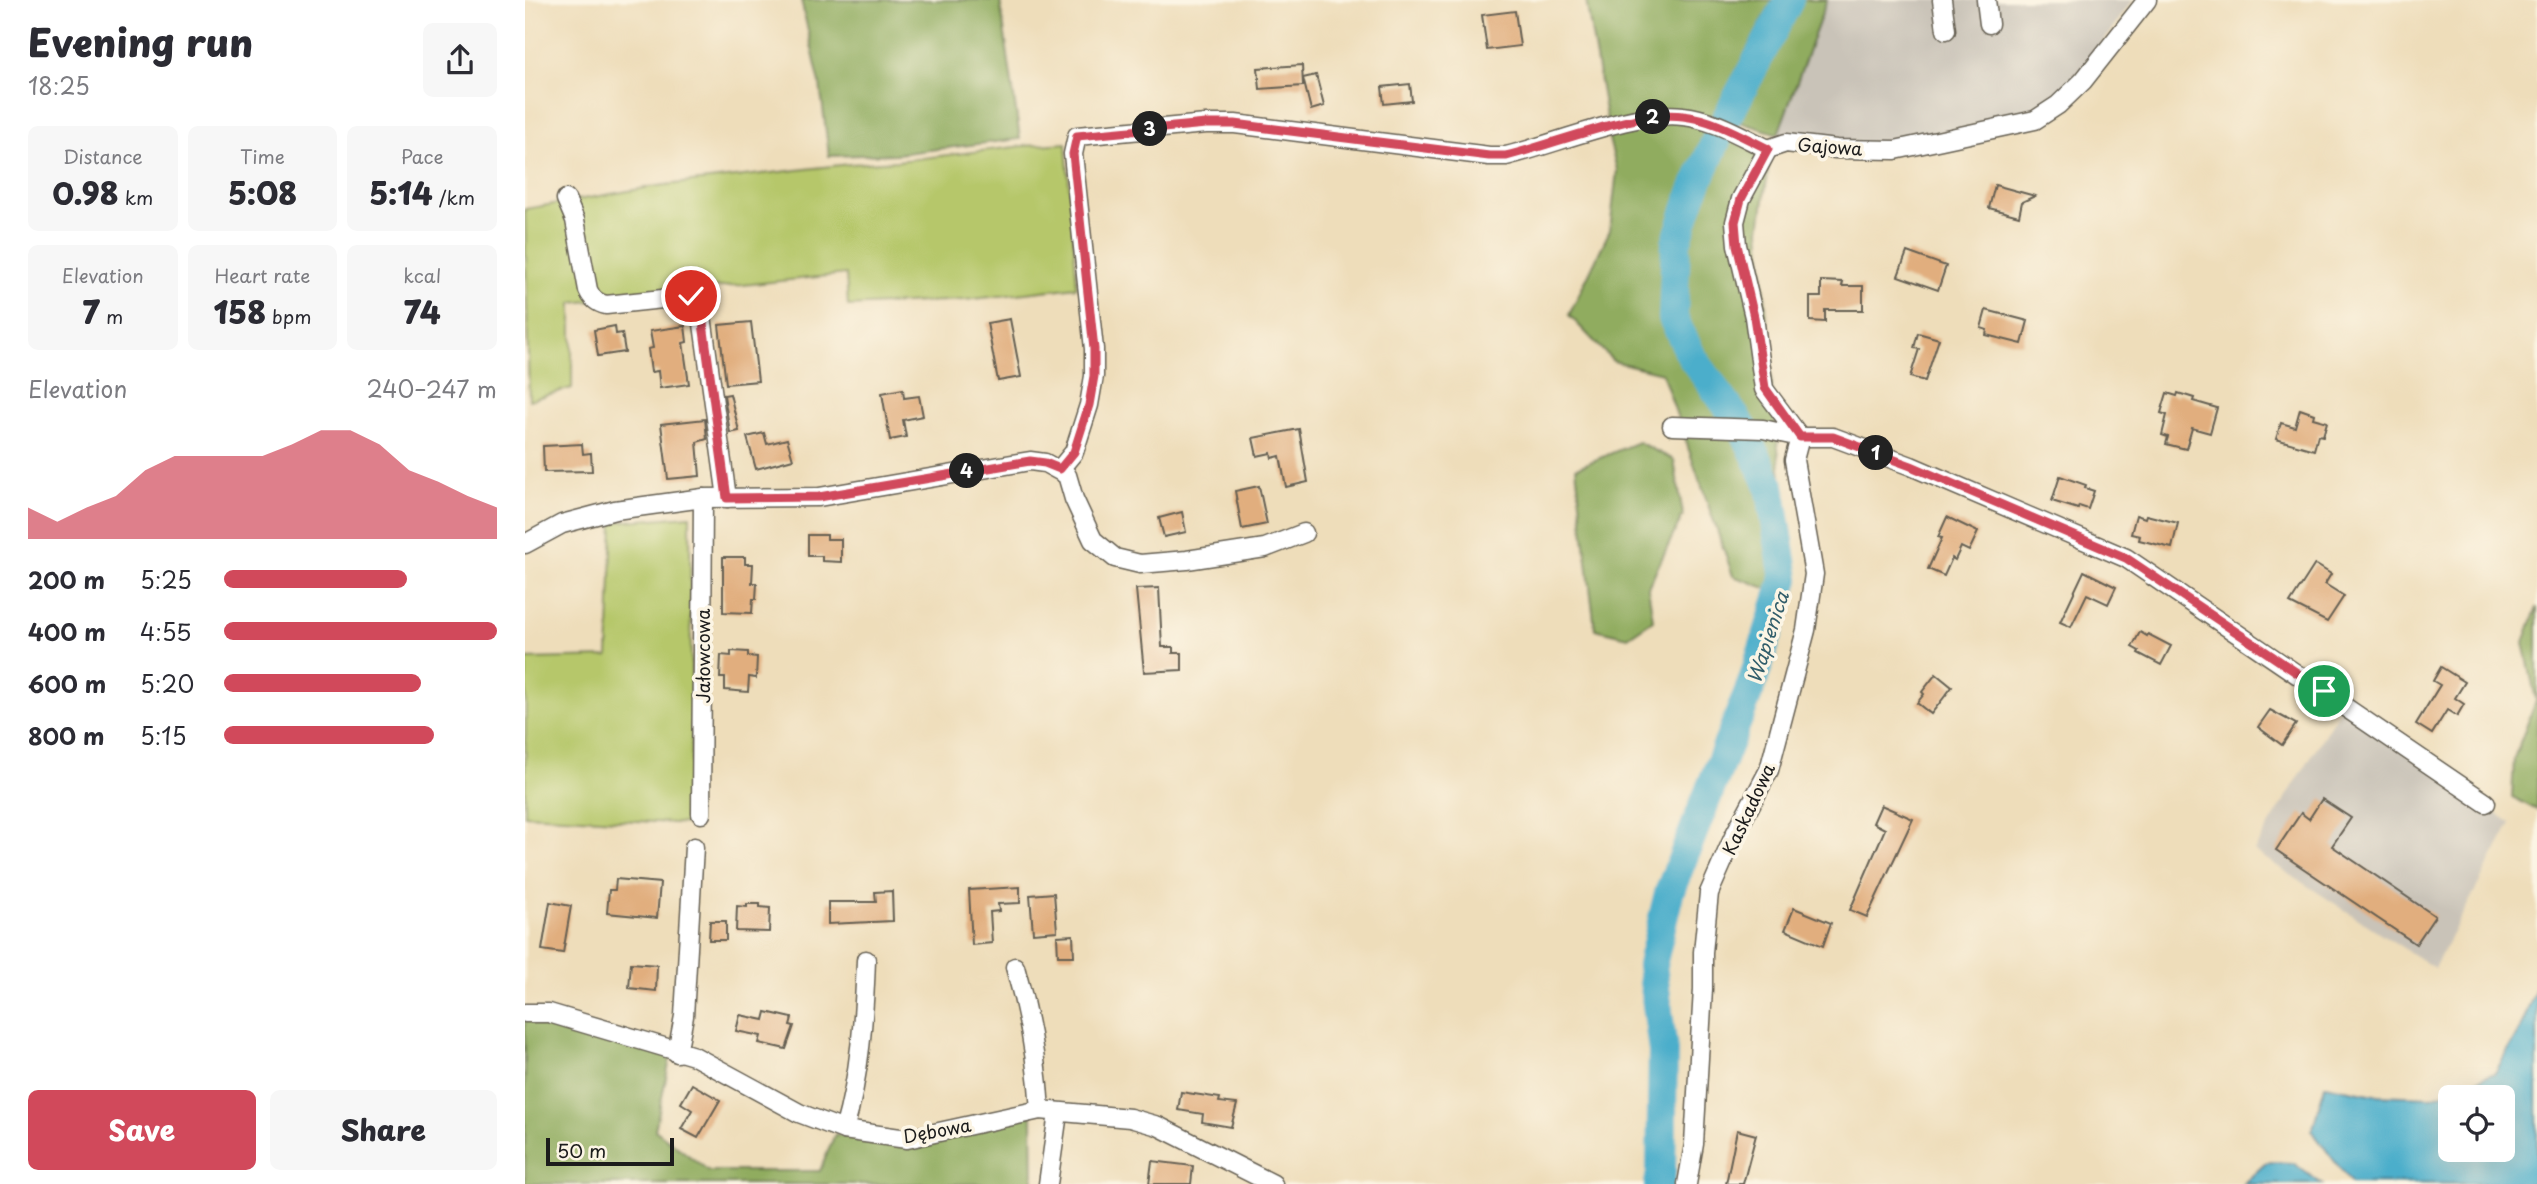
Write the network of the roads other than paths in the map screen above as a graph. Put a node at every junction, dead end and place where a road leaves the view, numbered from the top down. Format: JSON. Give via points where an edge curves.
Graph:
{"nodes":[{"id":1,"x":1942,"y":0,"type":"edge"},
{"id":2,"x":1986,"y":0,"type":"edge"},
{"id":3,"x":2147,"y":0,"type":"edge"},
{"id":4,"x":1989,"y":24,"type":"dead end"},
{"id":5,"x":1946,"y":30,"type":"dead end"},
{"id":6,"x":1768,"y":149,"type":"junction"},
{"id":7,"x":566,"y":199,"type":"dead end"},
{"id":8,"x":1672,"y":426,"type":"dead end"},
{"id":9,"x":1800,"y":437,"type":"junction"},
{"id":10,"x":1060,"y":469,"type":"junction"},
{"id":11,"x":703,"y":498,"type":"junction"},
{"id":12,"x":727,"y":498,"type":"junction"},
{"id":13,"x":1304,"y":533,"type":"dead end"},
{"id":14,"x":525,"y":544,"type":"edge"},
{"id":15,"x":2486,"y":803,"type":"dead end"},
{"id":16,"x":701,"y":814,"type":"dead end"},
{"id":17,"x":694,"y":847,"type":"dead end"},
{"id":18,"x":866,"y":960,"type":"dead end"},
{"id":19,"x":1016,"y":967,"type":"dead end"},
{"id":20,"x":525,"y":1013,"type":"edge"},
{"id":21,"x":677,"y":1052,"type":"junction"},
{"id":22,"x":1049,"y":1111,"type":"junction"},
{"id":23,"x":844,"y":1130,"type":"junction"},
{"id":24,"x":1048,"y":1184,"type":"edge"},
{"id":25,"x":1273,"y":1184,"type":"edge"},
{"id":26,"x":1687,"y":1184,"type":"edge"}],
"edges":[{"from":1,"to":5,"type":"street"},
{"from":2,"to":4,"type":"street"},
{"from":3,"to":6,"type":"street","name":"Gajowa","via":[[2084,80],[2058,106],[2035,120],[1895,150],[1786,143]]},
{"from":6,"to":9,"type":"street","via":[[1741,199],[1735,222],[1737,245],[1765,388]]},
{"from":6,"to":10,"type":"street","via":[[1722,127],[1682,115],[1648,117],[1506,156],[1235,124],[1077,136],[1073,154],[1094,376],[1074,452]]},
{"from":7,"to":12,"type":"street","via":[[575,220],[591,298],[606,304],[691,296],[700,302]]},
{"from":8,"to":9,"type":"street","via":[[1763,429]]},
{"from":9,"to":15,"type":"street","via":[[1833,437],[2126,558]]},
{"from":9,"to":26,"type":"street","name":"Kaskadowa","via":[[1794,460],[1814,574],[1806,629],[1769,770],[1709,893],[1694,1144]]},
{"from":10,"to":12,"type":"street","via":[[1030,461],[819,497]]},
{"from":10,"to":13,"type":"street","via":[[1067,475],[1093,540],[1115,558],[1140,564],[1187,561],[1265,548]]},
{"from":11,"to":12,"type":"street"},
{"from":11,"to":14,"type":"street","via":[[615,510],[562,524]]},
{"from":11,"to":16,"type":"street","name":"Jałowcowa"},
{"from":17,"to":21,"type":"street","via":[[684,1016]]},
{"from":18,"to":23,"type":"street","via":[[854,1097]]},
{"from":19,"to":22,"type":"street"},
{"from":20,"to":21,"type":"street","name":"Dębowa","via":[[549,1013]]},
{"from":21,"to":23,"type":"street","name":"Dębowa","via":[[694,1056],[799,1113]]},
{"from":22,"to":23,"type":"street","name":"Dębowa","via":[[907,1139]]},
{"from":22,"to":24,"type":"street"},
{"from":22,"to":25,"type":"street","name":"Dębowa","via":[[1130,1118],[1158,1126]]}]}
